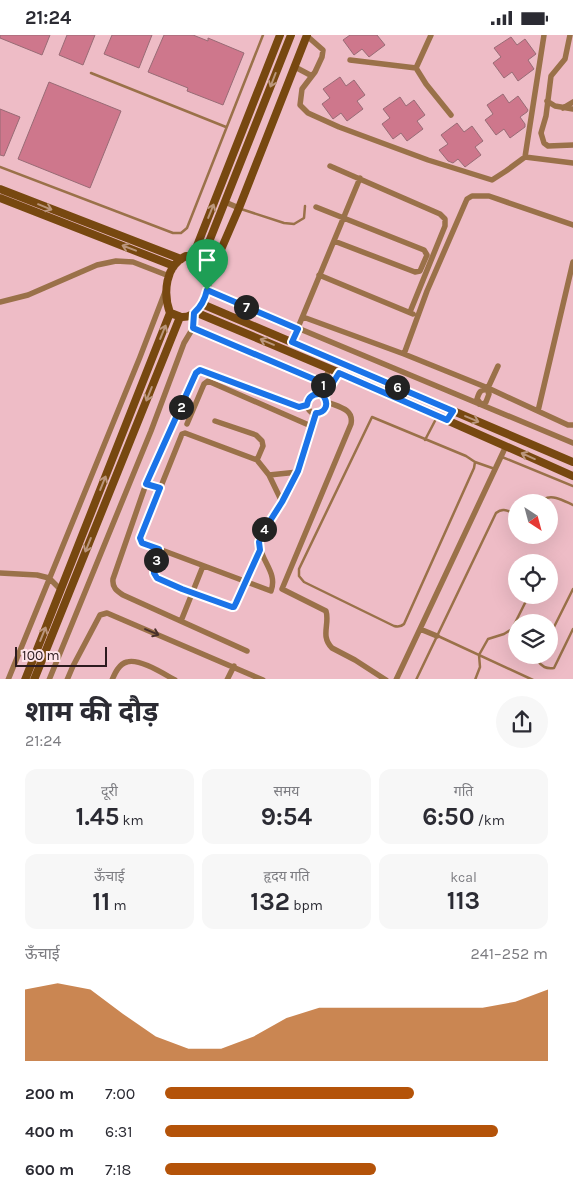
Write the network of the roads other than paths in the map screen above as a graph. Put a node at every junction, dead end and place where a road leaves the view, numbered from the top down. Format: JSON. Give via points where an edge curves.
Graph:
{"nodes":[{"id":1,"x":263,"y":35,"type":"edge"},
{"id":2,"x":280,"y":35,"type":"edge"},
{"id":3,"x":291,"y":35,"type":"edge"},
{"id":4,"x":307,"y":35,"type":"edge"},
{"id":5,"x":431,"y":35,"type":"edge"},
{"id":6,"x":544,"y":35,"type":"edge"},
{"id":7,"x":570,"y":35,"type":"edge"},
{"id":8,"x":350,"y":60,"type":"dead end"},
{"id":9,"x":295,"y":67,"type":"junction"},
{"id":10,"x":416,"y":68,"type":"junction"},
{"id":11,"x":91,"y":73,"type":"dead end"},
{"id":12,"x":312,"y":76,"type":"junction"},
{"id":13,"x":547,"y":101,"type":"junction"},
{"id":14,"x":573,"y":102,"type":"edge"},
{"id":15,"x":563,"y":108,"type":"junction"},
{"id":16,"x":573,"y":109,"type":"edge"},
{"id":17,"x":451,"y":115,"type":"dead end"},
{"id":18,"x":226,"y":127,"type":"junction"},
{"id":19,"x":573,"y":145,"type":"edge"},
{"id":20,"x":525,"y":157,"type":"junction"},
{"id":21,"x":573,"y":163,"type":"edge"},
{"id":22,"x":330,"y":166,"type":"dead end"},
{"id":23,"x":0,"y":167,"type":"edge"},
{"id":24,"x":360,"y":178,"type":"junction"},
{"id":25,"x":0,"y":189,"type":"edge"},
{"id":26,"x":0,"y":198,"type":"edge"},
{"id":27,"x":225,"y":202,"type":"junction"},
{"id":28,"x":305,"y":207,"type":"dead end"},
{"id":29,"x":316,"y":207,"type":"dead end"},
{"id":30,"x":240,"y":208,"type":"junction"},
{"id":31,"x":344,"y":218,"type":"junction"},
{"id":32,"x":573,"y":225,"type":"edge"},
{"id":33,"x":334,"y":241,"type":"junction"},
{"id":34,"x":193,"y":257,"type":"junction"},
{"id":35,"x":181,"y":259,"type":"junction"},
{"id":36,"x":201,"y":262,"type":"junction"},
{"id":37,"x":573,"y":262,"type":"edge"},
{"id":38,"x":174,"y":266,"type":"junction"},
{"id":39,"x":319,"y":275,"type":"junction"},
{"id":40,"x":169,"y":276,"type":"junction"},
{"id":41,"x":207,"y":286,"type":"junction"},
{"id":42,"x":166,"y":292,"type":"junction"},
{"id":43,"x":0,"y":301,"type":"edge"},
{"id":44,"x":202,"y":304,"type":"junction"},
{"id":45,"x":410,"y":312,"type":"junction"},
{"id":46,"x":170,"y":313,"type":"junction"},
{"id":47,"x":195,"y":313,"type":"junction"},
{"id":48,"x":417,"y":316,"type":"junction"},
{"id":49,"x":180,"y":317,"type":"junction"},
{"id":50,"x":303,"y":317,"type":"junction"},
{"id":51,"x":193,"y":328,"type":"junction"},
{"id":52,"x":298,"y":329,"type":"junction"},
{"id":53,"x":292,"y":342,"type":"junction"},
{"id":54,"x":404,"y":354,"type":"junction"},
{"id":55,"x":498,"y":366,"type":"dead end"},
{"id":56,"x":329,"y":369,"type":"junction"},
{"id":57,"x":339,"y":373,"type":"junction"},
{"id":58,"x":323,"y":383,"type":"junction"},
{"id":59,"x":331,"y":387,"type":"junction"},
{"id":60,"x":488,"y":389,"type":"junction"},
{"id":61,"x":323,"y":398,"type":"junction"},
{"id":62,"x":479,"y":404,"type":"junction"},
{"id":63,"x":307,"y":405,"type":"junction"},
{"id":64,"x":453,"y":411,"type":"junction"},
{"id":65,"x":538,"y":411,"type":"junction"},
{"id":66,"x":316,"y":413,"type":"junction"},
{"id":67,"x":438,"y":416,"type":"junction"},
{"id":68,"x":447,"y":420,"type":"junction"},
{"id":69,"x":215,"y":421,"type":"dead end"},
{"id":70,"x":188,"y":424,"type":"dead end"},
{"id":71,"x":573,"y":425,"type":"edge"},
{"id":72,"x":311,"y":426,"type":"junction"},
{"id":73,"x":425,"y":440,"type":"junction"},
{"id":74,"x":573,"y":443,"type":"edge"},
{"id":75,"x":506,"y":446,"type":"junction"},
{"id":76,"x":500,"y":457,"type":"junction"},
{"id":77,"x":256,"y":460,"type":"junction"},
{"id":78,"x":475,"y":462,"type":"junction"},
{"id":79,"x":573,"y":462,"type":"edge"},
{"id":80,"x":495,"y":469,"type":"junction"},
{"id":81,"x":298,"y":471,"type":"junction"},
{"id":82,"x":269,"y":475,"type":"junction"},
{"id":83,"x":573,"y":476,"type":"edge"},
{"id":84,"x":146,"y":484,"type":"junction"},
{"id":85,"x":573,"y":486,"type":"edge"},
{"id":86,"x":160,"y":488,"type":"junction"},
{"id":87,"x":558,"y":499,"type":"edge"},
{"id":88,"x":282,"y":502,"type":"junction"},
{"id":89,"x":573,"y":505,"type":"edge"},
{"id":90,"x":508,"y":510,"type":"edge"},
{"id":91,"x":159,"y":549,"type":"junction"},
{"id":92,"x":260,"y":550,"type":"junction"},
{"id":93,"x":203,"y":565,"type":"junction"},
{"id":94,"x":0,"y":573,"type":"edge"},
{"id":95,"x":49,"y":578,"type":"junction"},
{"id":96,"x":245,"y":582,"type":"junction"},
{"id":97,"x":273,"y":584,"type":"junction"},
{"id":98,"x":283,"y":587,"type":"junction"},
{"id":99,"x":573,"y":589,"type":"edge"},
{"id":100,"x":61,"y":590,"type":"junction"},
{"id":101,"x":192,"y":593,"type":"junction"},
{"id":102,"x":524,"y":604,"type":"edge"},
{"id":103,"x":558,"y":619,"type":"edge"},
{"id":104,"x":181,"y":621,"type":"junction"},
{"id":105,"x":420,"y":629,"type":"junction"},
{"id":106,"x":573,"y":629,"type":"edge"},
{"id":107,"x":437,"y":636,"type":"junction"},
{"id":108,"x":247,"y":651,"type":"dead end"},
{"id":109,"x":478,"y":655,"type":"junction"},
{"id":110,"x":558,"y":660,"type":"edge"},
{"id":111,"x":540,"y":664,"type":"edge"},
{"id":112,"x":556,"y":664,"type":"edge"},
{"id":113,"x":234,"y":667,"type":"junction"},
{"id":114,"x":8,"y":679,"type":"edge"},
{"id":115,"x":25,"y":679,"type":"edge"},
{"id":116,"x":34,"y":679,"type":"edge"},
{"id":117,"x":49,"y":679,"type":"edge"},
{"id":118,"x":67,"y":679,"type":"edge"},
{"id":119,"x":112,"y":679,"type":"edge"},
{"id":120,"x":175,"y":679,"type":"edge"},
{"id":121,"x":227,"y":679,"type":"edge"},
{"id":122,"x":263,"y":679,"type":"edge"},
{"id":123,"x":386,"y":679,"type":"edge"},
{"id":124,"x":396,"y":679,"type":"edge"},
{"id":125,"x":416,"y":679,"type":"edge"},
{"id":126,"x":475,"y":679,"type":"edge"},
{"id":127,"x":533,"y":679,"type":"edge"}],
"edges":[{"from":1,"to":18,"type":"lane"},
{"from":34,"to":2,"type":"street","one_way":true},
{"from":3,"to":27,"type":"street","one_way":true},
{"from":4,"to":9,"type":"street"},
{"from":4,"to":12,"type":"street","via":[[323,50]]},
{"from":5,"to":10,"type":"street"},
{"from":6,"to":20,"type":"street"},
{"from":7,"to":13,"type":"street","via":[[565,59],[551,76]]},
{"from":8,"to":10,"type":"street"},
{"from":9,"to":12,"type":"street"},
{"from":9,"to":30,"type":"street"},
{"from":10,"to":17,"type":"street"},
{"from":11,"to":18,"type":"lane"},
{"from":12,"to":20,"type":"street","via":[[302,89],[300,105],[308,113],[339,127],[492,180]]},
{"from":13,"to":15,"type":"street"},
{"from":13,"to":19,"type":"street","via":[[541,133],[544,143],[548,146]]},
{"from":14,"to":15,"type":"street"},
{"from":15,"to":16,"type":"street"},
{"from":18,"to":23,"type":"lane","via":[[181,233],[173,233]]},
{"from":20,"to":21,"type":"street"},
{"from":22,"to":24,"type":"street"},
{"from":24,"to":31,"type":"street"},
{"from":24,"to":45,"type":"street","via":[[445,219]]},
{"from":25,"to":35,"type":"street","one_way":true},
{"from":38,"to":26,"type":"street","one_way":true},
{"from":27,"to":30,"type":"street"},
{"from":27,"to":36,"type":"street"},
{"from":28,"to":30,"type":"lane","via":[[304,218],[294,224]]},
{"from":29,"to":31,"type":"street"},
{"from":30,"to":41,"type":"street"},
{"from":31,"to":33,"type":"street"},
{"from":31,"to":33,"type":"street","via":[[424,250],[427,255],[420,271],[415,272]]},
{"from":32,"to":48,"type":"street","via":[[488,196],[466,199]]},
{"from":33,"to":39,"type":"street"},
{"from":34,"to":35,"type":"street"},
{"from":34,"to":36,"type":"street"},
{"from":35,"to":38,"type":"street"},
{"from":36,"to":41,"type":"street","via":[[206,271]]},
{"from":37,"to":65,"type":"street"},
{"from":38,"to":40,"type":"street"},
{"from":39,"to":45,"type":"street"},
{"from":39,"to":50,"type":"street"},
{"from":40,"to":42,"type":"street"},
{"from":40,"to":43,"type":"street","via":[[133,262],[116,261],[97,265],[28,295]]},
{"from":41,"to":44,"type":"street"},
{"from":41,"to":52,"type":"street"},
{"from":42,"to":46,"type":"street"},
{"from":42,"to":95,"type":"street"},
{"from":44,"to":47,"type":"street"},
{"from":44,"to":53,"type":"street"},
{"from":45,"to":48,"type":"street"},
{"from":46,"to":49,"type":"street"},
{"from":100,"to":46,"type":"street","one_way":true},
{"from":47,"to":49,"type":"street"},
{"from":47,"to":51,"type":"street"},
{"from":56,"to":47,"type":"street","one_way":true},
{"from":48,"to":54,"type":"street"},
{"from":49,"to":116,"type":"street","one_way":true},
{"from":50,"to":52,"type":"street"},
{"from":50,"to":54,"type":"street"},
{"from":51,"to":58,"type":"lane"},
{"from":51,"to":117,"type":"street","via":[[184,343]]},
{"from":52,"to":53,"type":"street"},
{"from":52,"to":62,"type":"street"},
{"from":53,"to":64,"type":"street"},
{"from":54,"to":60,"type":"street"},
{"from":55,"to":60,"type":"street"},
{"from":56,"to":57,"type":"street"},
{"from":56,"to":58,"type":"street"},
{"from":57,"to":59,"type":"street"},
{"from":57,"to":67,"type":"street"},
{"from":58,"to":59,"type":"lane"},
{"from":58,"to":61,"type":"street"},
{"from":59,"to":61,"type":"street"},
{"from":60,"to":62,"type":"street","via":[[490,395],[486,402]]},
{"from":60,"to":65,"type":"street"},
{"from":61,"to":63,"type":"street","via":[[316,394],[311,396]]},
{"from":61,"to":66,"type":"street","via":[[326,408]]},
{"from":61,"to":98,"type":"street","via":[[351,414],[351,424]]},
{"from":62,"to":74,"type":"street"},
{"from":63,"to":66,"type":"street"},
{"from":63,"to":84,"type":"street","via":[[295,406],[200,370]]},
{"from":64,"to":68,"type":"street"},
{"from":64,"to":79,"type":"street","one_way":true},
{"from":65,"to":71,"type":"street"},
{"from":66,"to":72,"type":"street"},
{"from":67,"to":68,"type":"street"},
{"from":67,"to":73,"type":"lane"},
{"from":68,"to":75,"type":"street"},
{"from":69,"to":77,"type":"street","via":[[256,435],[263,446]]},
{"from":70,"to":72,"type":"street","via":[[208,381]]},
{"from":72,"to":81,"type":"street"},
{"from":73,"to":78,"type":"lane"},
{"from":73,"to":78,"type":"lane","via":[[372,417],[299,569],[299,576],[304,582],[401,627]]},
{"from":75,"to":76,"type":"street"},
{"from":83,"to":75,"type":"street","one_way":true},
{"from":76,"to":80,"type":"street"},
{"from":76,"to":85,"type":"lane"},
{"from":77,"to":82,"type":"street"},
{"from":77,"to":86,"type":"street","via":[[183,433]]},
{"from":78,"to":80,"type":"lane"},
{"from":80,"to":105,"type":"street"},
{"from":81,"to":82,"type":"street"},
{"from":81,"to":88,"type":"street"},
{"from":82,"to":88,"type":"street"},
{"from":84,"to":86,"type":"street"},
{"from":84,"to":104,"type":"street","via":[[112,584],[123,595]]},
{"from":86,"to":91,"type":"street","via":[[140,538],[142,543]]},
{"from":87,"to":89,"type":"lane"},
{"from":88,"to":92,"type":"street","via":[[263,532]]},
{"from":90,"to":107,"type":"lane","via":[[496,513]]},
{"from":91,"to":93,"type":"street"},
{"from":91,"to":101,"type":"street","via":[[154,566],[157,578]]},
{"from":92,"to":96,"type":"street"},
{"from":92,"to":97,"type":"street","via":[[270,569]]},
{"from":93,"to":96,"type":"street"},
{"from":93,"to":101,"type":"street"},
{"from":94,"to":95,"type":"street"},
{"from":95,"to":100,"type":"street"},
{"from":95,"to":114,"type":"street"},
{"from":96,"to":97,"type":"street","via":[[270,591]]},
{"from":96,"to":101,"type":"street","via":[[234,607]]},
{"from":97,"to":98,"type":"street"},
{"from":98,"to":123,"type":"street","via":[[283,591],[326,611],[326,640],[332,647]]},
{"from":99,"to":103,"type":"lane"},
{"from":115,"to":100,"type":"street","one_way":true},
{"from":101,"to":104,"type":"street"},
{"from":102,"to":109,"type":"lane","via":[[512,629],[488,639]]},
{"from":104,"to":108,"type":"street"},
{"from":105,"to":107,"type":"street"},
{"from":105,"to":124,"type":"street"},
{"from":106,"to":110,"type":"lane"},
{"from":107,"to":109,"type":"lane"},
{"from":107,"to":125,"type":"lane"},
{"from":109,"to":126,"type":"lane","via":[[480,667]]},
{"from":109,"to":127,"type":"lane"},
{"from":111,"to":112,"type":"lane","via":[[554,668]]},
{"from":118,"to":113,"type":"street","one_way":true,"via":[[100,615],[106,613]]},
{"from":113,"to":121,"type":"street"},
{"from":113,"to":122,"type":"street"},
{"from":119,"to":120,"type":"street","via":[[117,669],[132,661]]}]}
